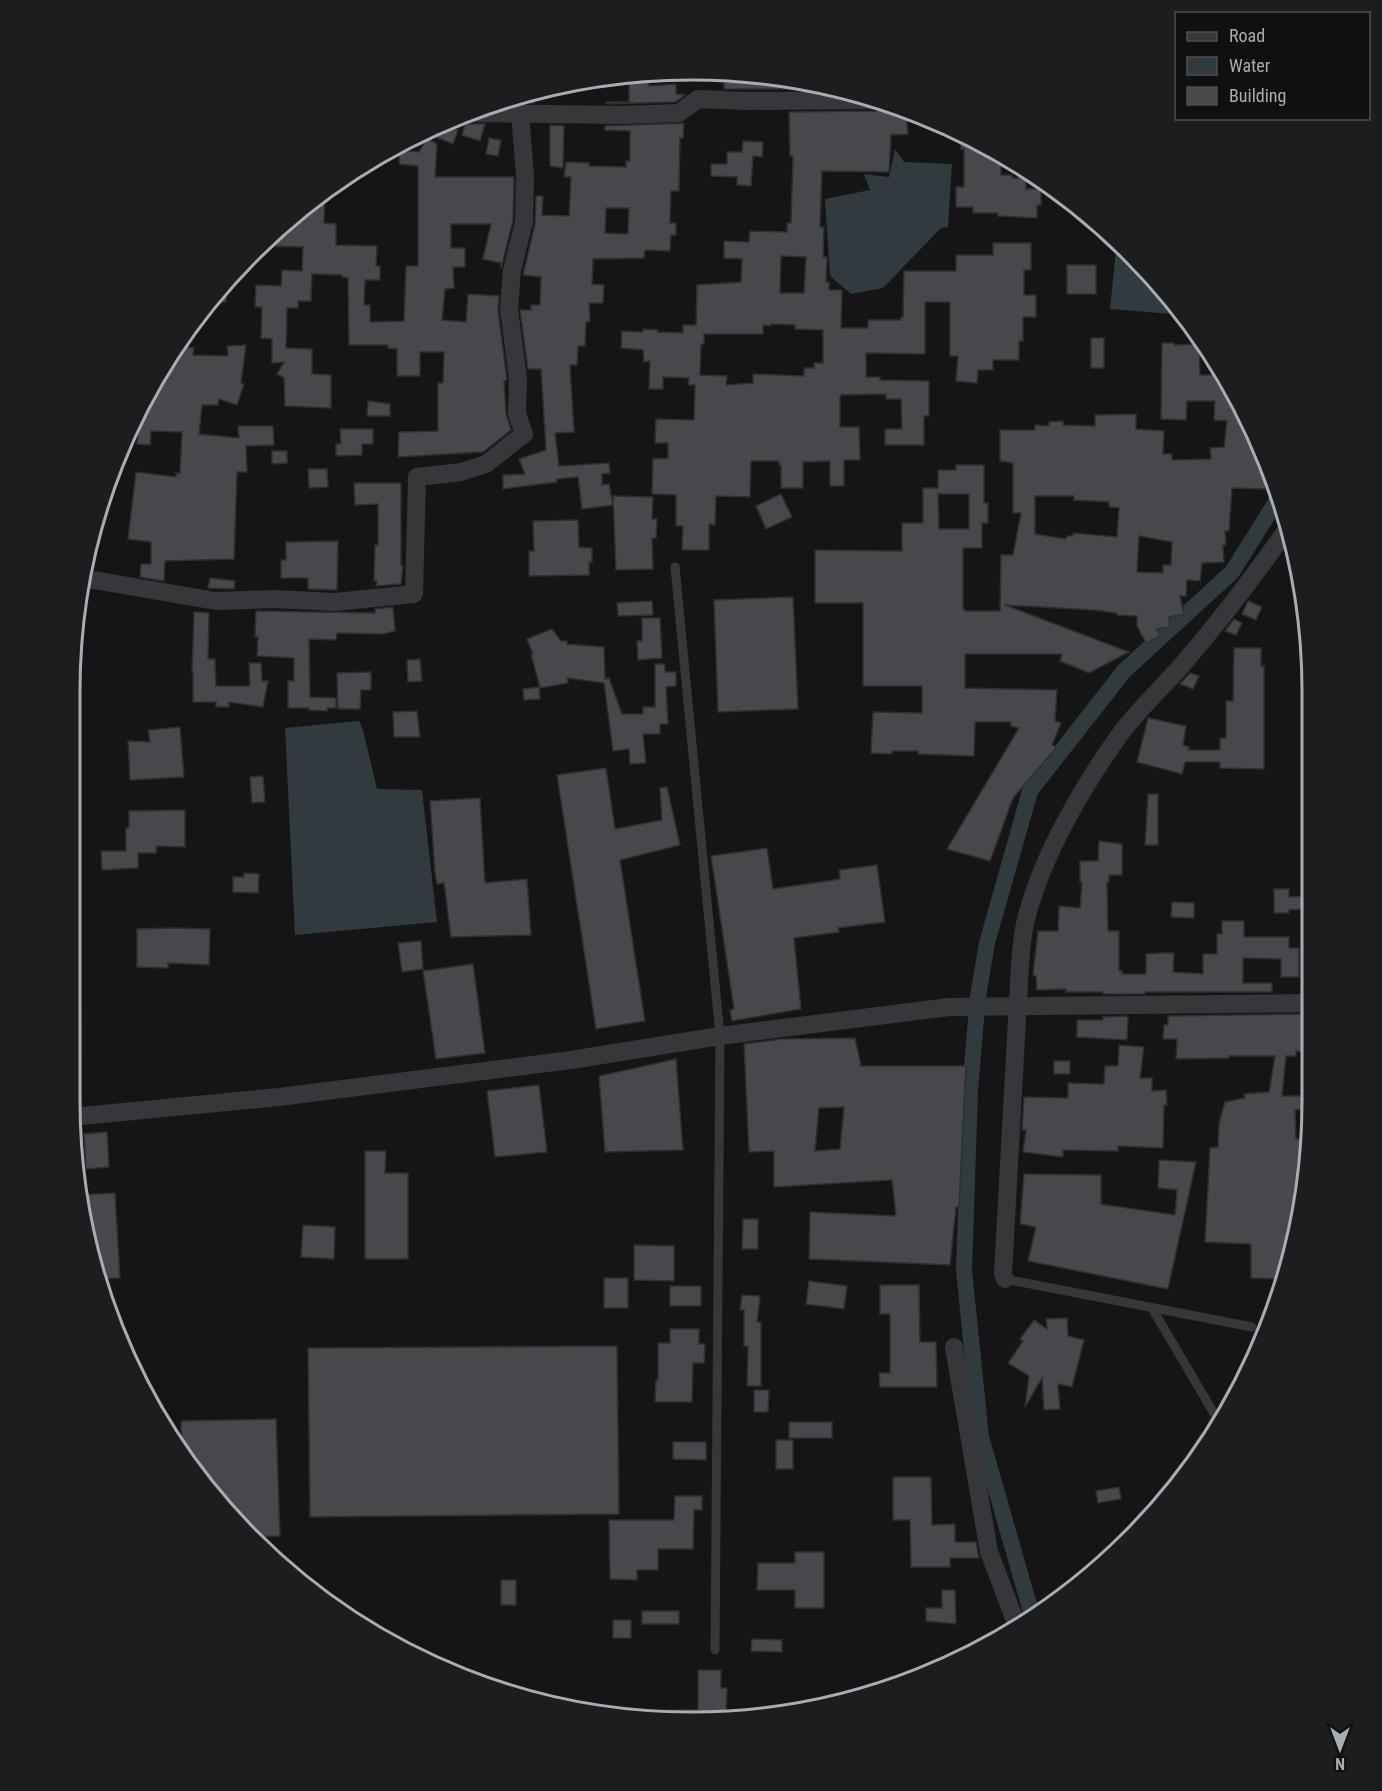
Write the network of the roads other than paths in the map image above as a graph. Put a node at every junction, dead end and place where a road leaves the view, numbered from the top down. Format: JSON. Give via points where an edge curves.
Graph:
{"nodes":[{"id":1,"x":850,"y":100,"type":"edge"},
{"id":2,"x":493,"y":113,"type":"edge"},
{"id":3,"x":520,"y":113,"type":"junction"},
{"id":4,"x":1283,"y":536,"type":"edge"},
{"id":5,"x":675,"y":567,"type":"dead end"},
{"id":6,"x":90,"y":579,"type":"edge"},
{"id":7,"x":1302,"y":1003,"type":"edge"},
{"id":8,"x":1010,"y":1006,"type":"junction"},
{"id":9,"x":720,"y":1036,"type":"junction"},
{"id":10,"x":80,"y":1116,"type":"edge"},
{"id":11,"x":1005,"y":1279,"type":"joint"},
{"id":12,"x":1152,"y":1308,"type":"junction"},
{"id":13,"x":1252,"y":1327,"type":"dead end"},
{"id":14,"x":954,"y":1347,"type":"dead end"},
{"id":15,"x":1215,"y":1415,"type":"edge"},
{"id":16,"x":1014,"y":1619,"type":"edge"},
{"id":17,"x":715,"y":1650,"type":"dead end"}],
"edges":[{"from":1,"to":3,"type":"street","via":[[699,99],[679,113]]},
{"from":2,"to":3,"type":"street"},
{"from":3,"to":6,"type":"street","via":[[524,222],[512,270],[509,309],[518,379],[517,414],[524,434],[486,464],[461,472],[417,477],[414,594],[335,602],[274,598],[216,601]]},
{"from":4,"to":8,"type":"street","via":[[1258,572],[1123,730],[1099,764],[1055,843],[1039,882],[1025,924]]},
{"from":5,"to":9,"type":"lane"},
{"from":7,"to":8,"type":"street"},
{"from":8,"to":9,"type":"street","via":[[949,1007]]},
{"from":8,"to":11,"type":"street"},
{"from":9,"to":10,"type":"street","via":[[571,1060]]},
{"from":9,"to":17,"type":"lane"},
{"from":11,"to":12,"type":"lane"},
{"from":12,"to":13,"type":"lane"},
{"from":12,"to":15,"type":"lane"},
{"from":14,"to":16,"type":"street","via":[[989,1552]]}]}
